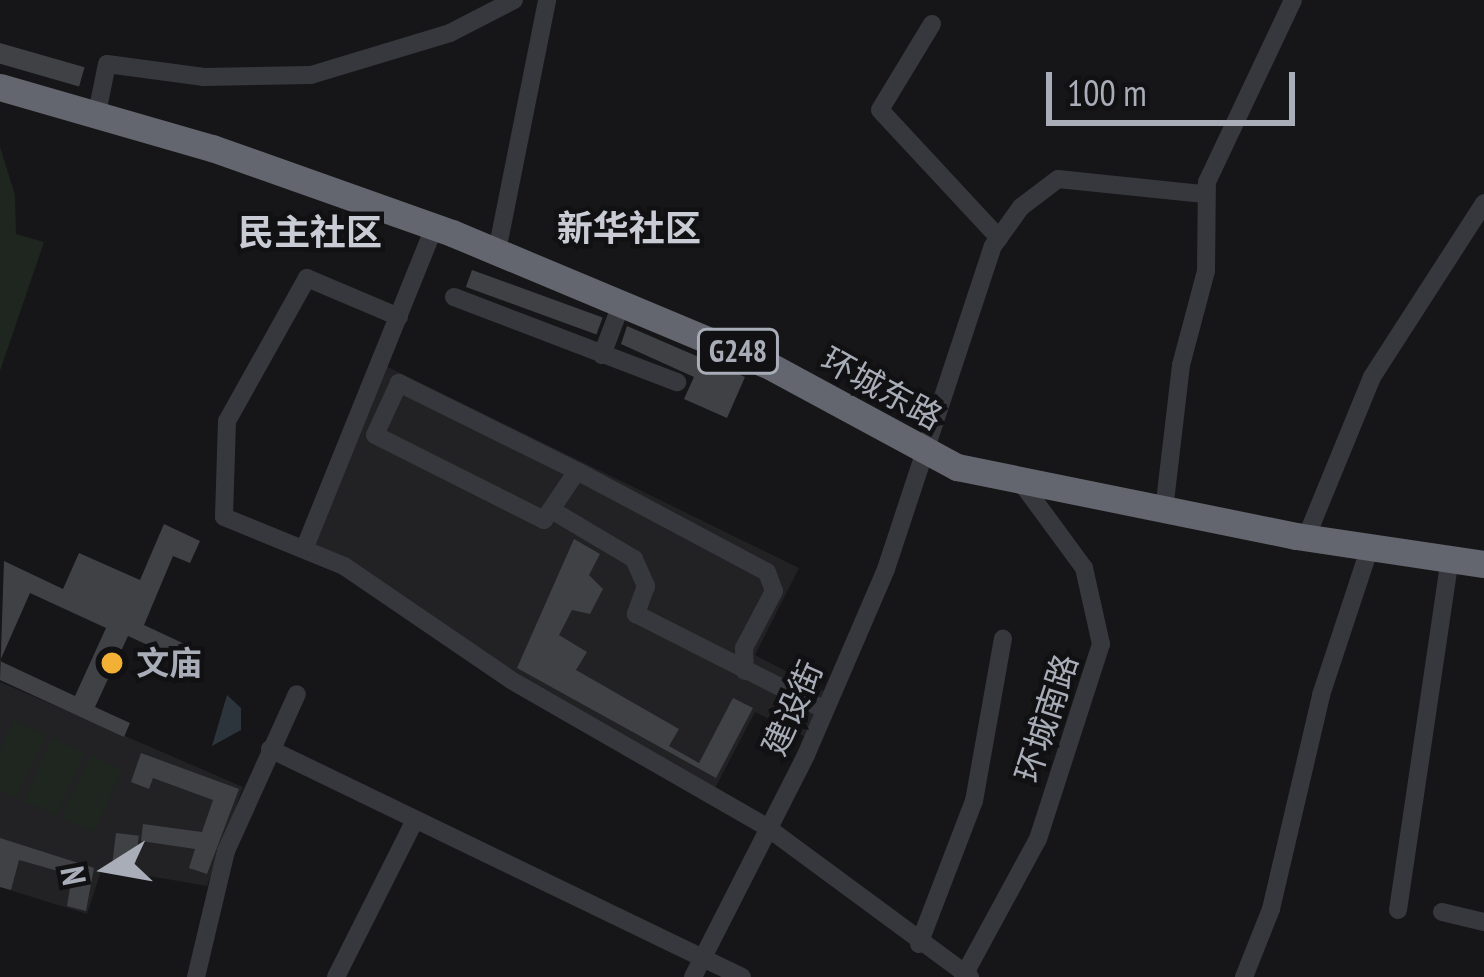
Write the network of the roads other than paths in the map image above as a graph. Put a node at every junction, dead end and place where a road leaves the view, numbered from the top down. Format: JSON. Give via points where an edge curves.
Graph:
{"nodes":[{"id":1,"x":514,"y":0,"type":"edge"},
{"id":2,"x":547,"y":0,"type":"edge"},
{"id":3,"x":1293,"y":0,"type":"edge"},
{"id":4,"x":932,"y":24,"type":"dead end"},
{"id":5,"x":0,"y":87,"type":"edge"},
{"id":6,"x":97,"y":113,"type":"junction"},
{"id":7,"x":1204,"y":194,"type":"junction"},
{"id":8,"x":1484,"y":203,"type":"edge"},
{"id":9,"x":434,"y":227,"type":"junction"},
{"id":10,"x":999,"y":238,"type":"junction"},
{"id":11,"x":497,"y":251,"type":"junction"},
{"id":12,"x":454,"y":297,"type":"dead end"},
{"id":13,"x":622,"y":302,"type":"junction"},
{"id":14,"x":399,"y":317,"type":"junction"},
{"id":15,"x":602,"y":355,"type":"junction"},
{"id":16,"x":677,"y":382,"type":"dead end"},
{"id":17,"x":925,"y":454,"type":"junction"},
{"id":18,"x":577,"y":471,"type":"junction"},
{"id":19,"x":1020,"y":482,"type":"junction"},
{"id":20,"x":1164,"y":510,"type":"junction"},
{"id":21,"x":555,"y":512,"type":"junction"},
{"id":22,"x":1306,"y":538,"type":"junction"},
{"id":23,"x":304,"y":547,"type":"junction"},
{"id":24,"x":1370,"y":547,"type":"junction"},
{"id":25,"x":1450,"y":559,"type":"junction"},
{"id":26,"x":1484,"y":564,"type":"edge"},
{"id":27,"x":1004,"y":639,"type":"dead end"},
{"id":28,"x":745,"y":671,"type":"junction"},
{"id":29,"x":297,"y":694,"type":"dead end"},
{"id":30,"x":825,"y":710,"type":"junction"},
{"id":31,"x":269,"y":749,"type":"junction"},
{"id":32,"x":412,"y":824,"type":"junction"},
{"id":33,"x":768,"y":828,"type":"junction"},
{"id":34,"x":1398,"y":910,"type":"dead end"},
{"id":35,"x":1442,"y":912,"type":"dead end"},
{"id":36,"x":1484,"y":922,"type":"edge"},
{"id":37,"x":919,"y":944,"type":"junction"},
{"id":38,"x":702,"y":958,"type":"junction"},
{"id":39,"x":966,"y":976,"type":"edge"},
{"id":40,"x":196,"y":977,"type":"edge"},
{"id":41,"x":336,"y":977,"type":"edge"},
{"id":42,"x":693,"y":977,"type":"edge"},
{"id":43,"x":742,"y":977,"type":"edge"},
{"id":44,"x":1244,"y":977,"type":"edge"}],
"edges":[{"from":1,"to":6,"type":"street","via":[[450,33],[334,71],[204,77],[106,64]]},
{"from":2,"to":11,"type":"street"},
{"from":3,"to":7,"type":"street"},
{"from":4,"to":10,"type":"street","via":[[880,110]]},
{"from":5,"to":6,"type":"highway","name":"环城东路","number":"G248"},
{"from":6,"to":9,"type":"highway","name":"环城东路","number":"G248"},
{"from":7,"to":10,"type":"street","via":[[1058,179]]},
{"from":7,"to":20,"type":"street","via":[[1206,272],[1180,365]]},
{"from":8,"to":22,"type":"street","via":[[1372,376]]},
{"from":9,"to":11,"type":"highway","name":"环城东路","number":"G248"},
{"from":9,"to":14,"type":"street"},
{"from":10,"to":17,"type":"street","name":"建设街"},
{"from":11,"to":13,"type":"highway","name":"环城东路","number":"G248"},
{"from":12,"to":15,"type":"street"},
{"from":13,"to":15,"type":"street"},
{"from":13,"to":17,"type":"highway","name":"环城东路","number":"G248","via":[[770,366]]},
{"from":14,"to":23,"type":"street"},
{"from":14,"to":23,"type":"street","via":[[307,278],[227,421],[224,517]]},
{"from":15,"to":16,"type":"street"},
{"from":17,"to":19,"type":"highway","name":"环城东路","number":"G248"},
{"from":17,"to":30,"type":"street","name":"建设街"},
{"from":18,"to":21,"type":"street"},
{"from":18,"to":21,"type":"street","via":[[399,383],[375,435],[544,520]]},
{"from":18,"to":28,"type":"street","via":[[771,575],[774,591],[745,648]]},
{"from":19,"to":20,"type":"highway","name":"环城东路","number":"G248"},
{"from":19,"to":39,"type":"street","name":"环城南路","via":[[1084,568],[1101,644],[1038,839]]},
{"from":20,"to":22,"type":"highway","name":"环城东路","number":"G248"},
{"from":21,"to":28,"type":"street","via":[[634,559],[646,586],[636,614]]},
{"from":22,"to":24,"type":"highway","name":"环城东路","number":"G248"},
{"from":23,"to":33,"type":"street","via":[[607,739]]},
{"from":24,"to":25,"type":"highway","name":"环城东路","number":"G248"},
{"from":24,"to":44,"type":"street","via":[[1321,694],[1271,909]]},
{"from":25,"to":26,"type":"highway","name":"环城东路","number":"G248"},
{"from":25,"to":34,"type":"street"},
{"from":27,"to":37,"type":"street","via":[[974,801]]},
{"from":28,"to":30,"type":"street"},
{"from":29,"to":31,"type":"street"},
{"from":30,"to":33,"type":"street","name":"建设街"},
{"from":31,"to":32,"type":"street"},
{"from":31,"to":40,"type":"street","via":[[226,851]]},
{"from":32,"to":38,"type":"street"},
{"from":32,"to":41,"type":"street"},
{"from":33,"to":37,"type":"street"},
{"from":33,"to":38,"type":"street","name":"建设街"},
{"from":35,"to":36,"type":"street"},
{"from":37,"to":39,"type":"street"},
{"from":38,"to":42,"type":"street","name":"建设街"},
{"from":38,"to":43,"type":"street"}]}
